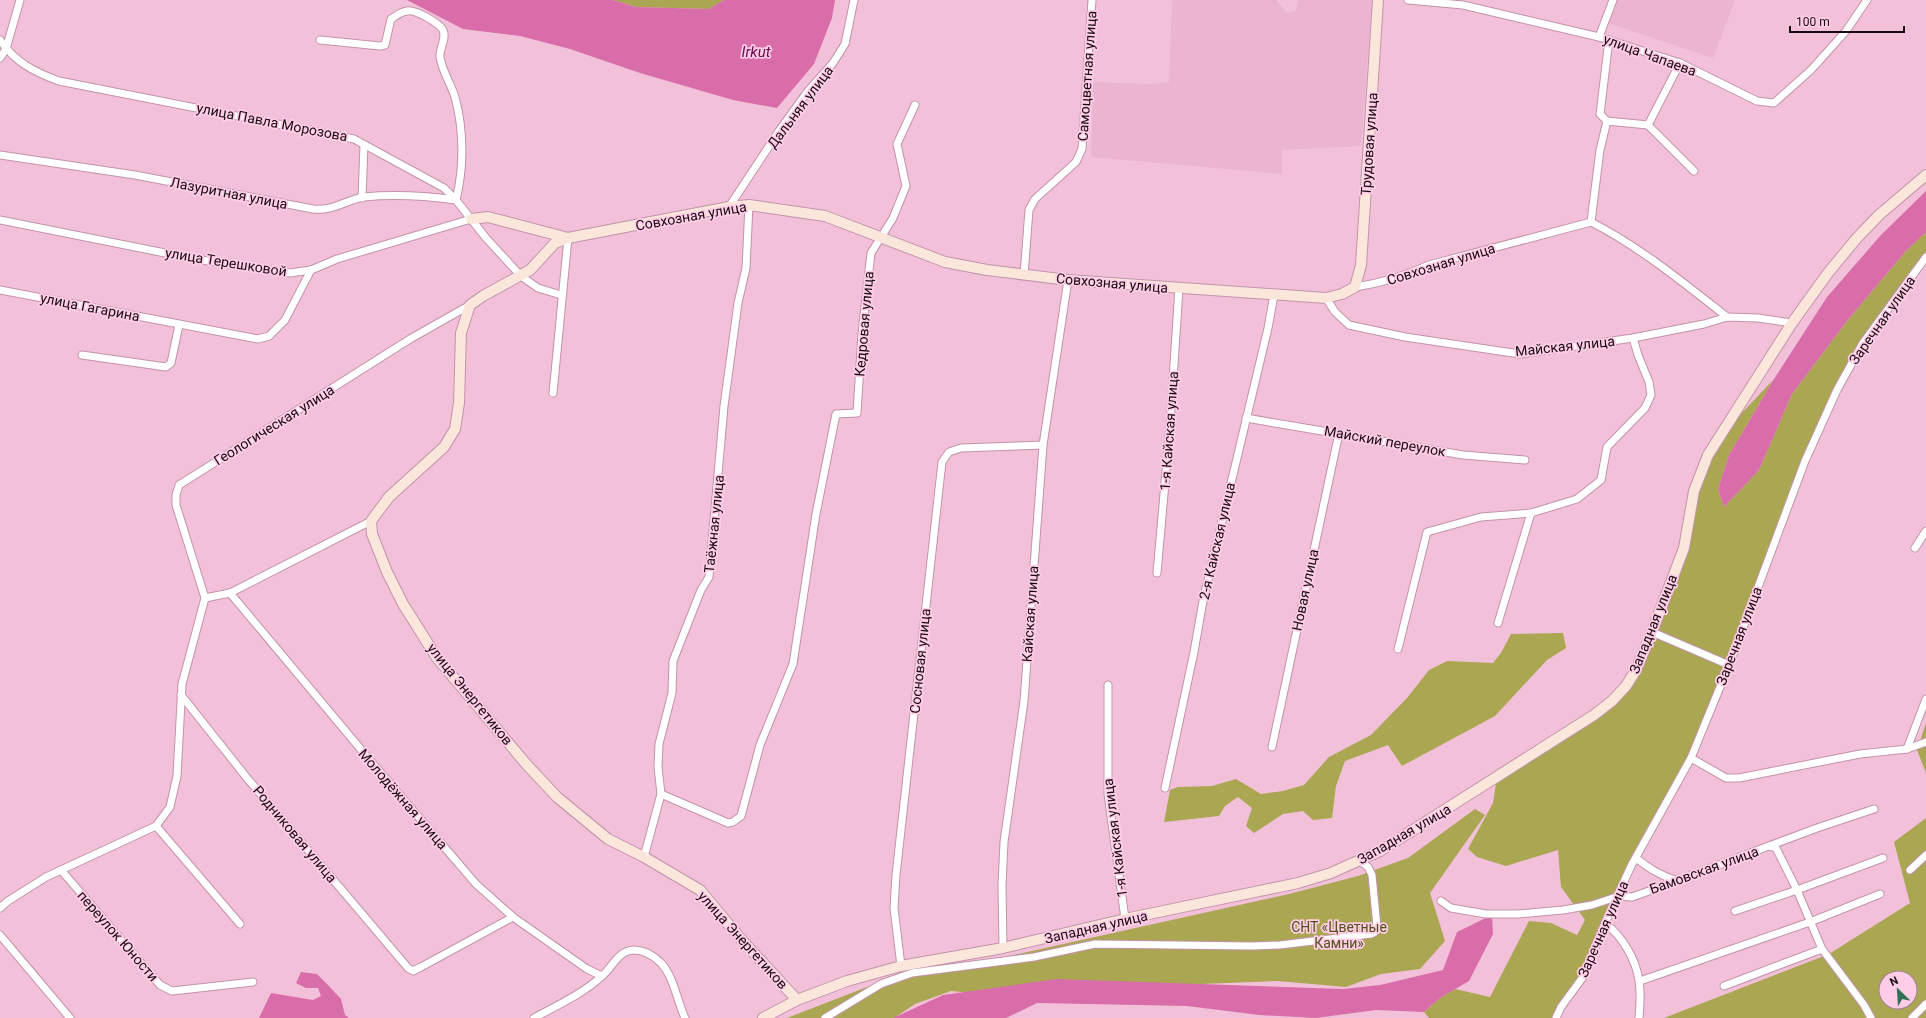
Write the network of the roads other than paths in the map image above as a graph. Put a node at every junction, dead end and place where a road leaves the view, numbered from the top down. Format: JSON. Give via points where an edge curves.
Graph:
{"nodes":[{"id":1,"x":20,"y":0,"type":"edge"},
{"id":2,"x":854,"y":0,"type":"edge"},
{"id":3,"x":1092,"y":0,"type":"edge"},
{"id":4,"x":1378,"y":0,"type":"edge"},
{"id":5,"x":1408,"y":0,"type":"edge"},
{"id":6,"x":1613,"y":0,"type":"edge"},
{"id":7,"x":1867,"y":0,"type":"edge"},
{"id":8,"x":1435,"y":2,"type":"edge"},
{"id":9,"x":1599,"y":37,"type":"junction"},
{"id":10,"x":0,"y":40,"type":"edge"},
{"id":11,"x":320,"y":40,"type":"dead end"},
{"id":12,"x":1609,"y":40,"type":"junction"},
{"id":13,"x":6,"y":49,"type":"junction"},
{"id":14,"x":0,"y":58,"type":"edge"},
{"id":15,"x":1680,"y":63,"type":"junction"},
{"id":16,"x":915,"y":106,"type":"dead end"},
{"id":17,"x":1607,"y":121,"type":"junction"},
{"id":18,"x":1648,"y":125,"type":"junction"},
{"id":19,"x":364,"y":145,"type":"junction"},
{"id":20,"x":0,"y":155,"type":"edge"},
{"id":21,"x":1694,"y":171,"type":"dead end"},
{"id":22,"x":1926,"y":175,"type":"edge"},
{"id":23,"x":362,"y":198,"type":"junction"},
{"id":24,"x":456,"y":200,"type":"junction"},
{"id":25,"x":749,"y":205,"type":"junction"},
{"id":26,"x":729,"y":207,"type":"junction"},
{"id":27,"x":471,"y":219,"type":"junction"},
{"id":28,"x":0,"y":220,"type":"edge"},
{"id":29,"x":1591,"y":222,"type":"junction"},
{"id":30,"x":568,"y":238,"type":"junction"},
{"id":31,"x":880,"y":238,"type":"junction"},
{"id":32,"x":1926,"y":257,"type":"edge"},
{"id":33,"x":311,"y":270,"type":"junction"},
{"id":34,"x":1024,"y":275,"type":"junction"},
{"id":35,"x":521,"y":276,"type":"junction"},
{"id":36,"x":1068,"y":280,"type":"junction"},
{"id":37,"x":1354,"y":286,"type":"junction"},
{"id":38,"x":1179,"y":288,"type":"junction"},
{"id":39,"x":0,"y":290,"type":"edge"},
{"id":40,"x":561,"y":295,"type":"junction"},
{"id":41,"x":1274,"y":296,"type":"junction"},
{"id":42,"x":1326,"y":298,"type":"junction"},
{"id":43,"x":470,"y":305,"type":"junction"},
{"id":44,"x":1727,"y":317,"type":"junction"},
{"id":45,"x":1792,"y":323,"type":"junction"},
{"id":46,"x":179,"y":325,"type":"junction"},
{"id":47,"x":1633,"y":338,"type":"junction"},
{"id":48,"x":82,"y":355,"type":"dead end"},
{"id":49,"x":553,"y":393,"type":"dead end"},
{"id":50,"x":1246,"y":418,"type":"junction"},
{"id":51,"x":1339,"y":434,"type":"junction"},
{"id":52,"x":1043,"y":445,"type":"junction"},
{"id":53,"x":1525,"y":460,"type":"dead end"},
{"id":54,"x":1531,"y":513,"type":"junction"},
{"id":55,"x":371,"y":521,"type":"junction"},
{"id":56,"x":1926,"y":531,"type":"edge"},
{"id":57,"x":1915,"y":548,"type":"dead end"},
{"id":58,"x":1157,"y":573,"type":"dead end"},
{"id":59,"x":230,"y":592,"type":"junction"},
{"id":60,"x":206,"y":598,"type":"junction"},
{"id":61,"x":1498,"y":623,"type":"dead end"},
{"id":62,"x":1652,"y":632,"type":"junction"},
{"id":63,"x":1398,"y":649,"type":"dead end"},
{"id":64,"x":1729,"y":665,"type":"junction"},
{"id":65,"x":1108,"y":685,"type":"dead end"},
{"id":66,"x":181,"y":695,"type":"junction"},
{"id":67,"x":1926,"y":699,"type":"edge"},
{"id":68,"x":1926,"y":742,"type":"edge"},
{"id":69,"x":1272,"y":747,"type":"dead end"},
{"id":70,"x":1907,"y":749,"type":"junction"},
{"id":71,"x":1691,"y":758,"type":"junction"},
{"id":72,"x":1165,"y":788,"type":"dead end"},
{"id":73,"x":661,"y":794,"type":"junction"},
{"id":74,"x":1874,"y":809,"type":"dead end"},
{"id":75,"x":156,"y":826,"type":"junction"},
{"id":76,"x":1769,"y":846,"type":"junction"},
{"id":77,"x":1926,"y":855,"type":"edge"},
{"id":78,"x":644,"y":857,"type":"junction"},
{"id":79,"x":1636,"y":858,"type":"junction"},
{"id":80,"x":1883,"y":858,"type":"dead end"},
{"id":81,"x":1360,"y":861,"type":"junction"},
{"id":82,"x":61,"y":870,"type":"junction"},
{"id":83,"x":1910,"y":870,"type":"dead end"},
{"id":84,"x":1678,"y":881,"type":"junction"},
{"id":85,"x":1797,"y":890,"type":"junction"},
{"id":86,"x":1880,"y":894,"type":"dead end"},
{"id":87,"x":1619,"y":896,"type":"junction"},
{"id":88,"x":1441,"y":902,"type":"dead end"},
{"id":89,"x":0,"y":908,"type":"edge"},
{"id":90,"x":1735,"y":911,"type":"dead end"},
{"id":91,"x":513,"y":917,"type":"junction"},
{"id":92,"x":1126,"y":919,"type":"junction"},
{"id":93,"x":1810,"y":922,"type":"junction"},
{"id":94,"x":1605,"y":923,"type":"junction"},
{"id":95,"x":240,"y":924,"type":"dead end"},
{"id":96,"x":0,"y":935,"type":"edge"},
{"id":97,"x":1003,"y":948,"type":"junction"},
{"id":98,"x":1822,"y":948,"type":"junction"},
{"id":99,"x":901,"y":966,"type":"junction"},
{"id":100,"x":602,"y":976,"type":"junction"},
{"id":101,"x":1640,"y":981,"type":"junction"},
{"id":102,"x":253,"y":982,"type":"dead end"},
{"id":103,"x":1724,"y":986,"type":"dead end"},
{"id":104,"x":797,"y":1000,"type":"junction"},
{"id":105,"x":1926,"y":1004,"type":"edge"},
{"id":106,"x":1561,"y":1007,"type":"junction"},
{"id":107,"x":70,"y":1018,"type":"edge"},
{"id":108,"x":534,"y":1018,"type":"edge"},
{"id":109,"x":686,"y":1018,"type":"edge"},
{"id":110,"x":763,"y":1018,"type":"edge"},
{"id":111,"x":825,"y":1018,"type":"edge"},
{"id":112,"x":1556,"y":1018,"type":"edge"},
{"id":113,"x":1562,"y":1018,"type":"edge"},
{"id":114,"x":1639,"y":1018,"type":"edge"},
{"id":115,"x":1871,"y":1018,"type":"edge"},
{"id":116,"x":1912,"y":1018,"type":"edge"}],
"edges":[{"from":1,"to":13,"type":"street"},
{"from":2,"to":26,"type":"street","name":"Дальняя улица","via":[[845,44],[779,131]]},
{"from":3,"to":34,"type":"street","name":"Самоцветная улица","via":[[1082,149],[1076,162],[1036,199],[1029,210]]},
{"from":4,"to":37,"type":"street","name":"Трудовая улица","via":[[1361,266]]},
{"from":5,"to":8,"type":"street","name":"улица Чапаева"},
{"from":6,"to":9,"type":"street"},
{"from":7,"to":15,"type":"street","name":"улица Чапаева","via":[[1846,31],[1811,70],[1774,103],[1757,101]]},
{"from":8,"to":9,"type":"street","name":"улица Чапаева","via":[[1463,5]]},
{"from":9,"to":12,"type":"street","name":"улица Чапаева"},
{"from":10,"to":13,"type":"street","name":"улица Павла Морозова"},
{"from":11,"to":24,"type":"street","via":[[380,46],[385,44],[391,20],[408,10],[420,14],[443,29],[440,57],[455,97],[462,130],[460,185]]},
{"from":12,"to":15,"type":"street","name":"улица Чапаева"},
{"from":12,"to":17,"type":"street","via":[[1600,114]]},
{"from":13,"to":14,"type":"street"},
{"from":13,"to":19,"type":"street","name":"улица Павла Морозова","via":[[35,72],[59,81],[346,137]]},
{"from":15,"to":18,"type":"street"},
{"from":16,"to":31,"type":"street","name":"Кедровая улица","via":[[897,144],[906,186],[893,218]]},
{"from":17,"to":18,"type":"street"},
{"from":17,"to":29,"type":"street","via":[[1600,150]]},
{"from":18,"to":21,"type":"street"},
{"from":19,"to":23,"type":"street"},
{"from":19,"to":24,"type":"street","name":"улица Павла Морозова","via":[[444,188]]},
{"from":20,"to":23,"type":"street","name":"Лазуритная улица","via":[[135,175],[313,209],[325,210]]},
{"from":22,"to":45,"type":"street","name":"Западная улица","via":[[1879,215],[1856,239]]},
{"from":23,"to":24,"type":"street","name":"Лазуритная улица","via":[[430,197]]},
{"from":24,"to":27,"type":"street","name":"улица Павла Морозова"},
{"from":25,"to":26,"type":"street","name":"Совхозная улица"},
{"from":25,"to":31,"type":"street","name":"Совхозная улица","via":[[825,216]]},
{"from":25,"to":73,"type":"street","name":"Таёжная улица","via":[[746,268],[738,302],[724,406],[709,577],[701,590],[673,661],[672,693],[659,744]]},
{"from":26,"to":30,"type":"street","name":"Совхозная улица"},
{"from":27,"to":30,"type":"street","name":"Совхозная улица","via":[[488,217]]},
{"from":27,"to":33,"type":"street","name":"улица Терешковой","via":[[344,257]]},
{"from":27,"to":35,"type":"street","name":"улица Павла Морозова"},
{"from":28,"to":33,"type":"street","name":"улица Терешковой","via":[[195,259],[290,273]]},
{"from":29,"to":37,"type":"street","name":"Совхозная улица","via":[[1429,265],[1404,277],[1377,284]]},
{"from":29,"to":44,"type":"street","via":[[1611,232],[1670,273]]},
{"from":30,"to":35,"type":"street","via":[[555,243]]},
{"from":30,"to":40,"type":"street"},
{"from":31,"to":34,"type":"street","name":"Совхозная улица","via":[[945,262]]},
{"from":31,"to":73,"type":"street","name":"Кедровая улица","via":[[871,253],[868,271],[857,413],[836,414],[816,514],[792,664],[760,745],[741,816],[728,823]]},
{"from":32,"to":64,"type":"street","name":"Заречная улица","via":[[1863,343],[1837,390],[1805,461]]},
{"from":33,"to":46,"type":"street","name":"улица Гагарина","via":[[285,320],[269,336],[258,339]]},
{"from":34,"to":36,"type":"street","name":"Совхозная улица"},
{"from":35,"to":40,"type":"street","name":"улица Павла Морозова","via":[[538,288]]},
{"from":35,"to":43,"type":"street"},
{"from":36,"to":38,"type":"street","name":"Совхозная улица"},
{"from":36,"to":52,"type":"street","name":"Кайская улица"},
{"from":37,"to":42,"type":"street","name":"Совхозная улица","via":[[1342,294]]},
{"from":38,"to":41,"type":"street","name":"Совхозная улица"},
{"from":38,"to":58,"type":"street","name":"1-я Кайская улица"},
{"from":39,"to":46,"type":"street","name":"улица Гагарина"},
{"from":40,"to":49,"type":"street"},
{"from":41,"to":42,"type":"street","name":"Совхозная улица"},
{"from":41,"to":50,"type":"street","name":"2-я Кайская улица"},
{"from":42,"to":47,"type":"street","name":"Майская улица","via":[[1335,312],[1349,325],[1405,337],[1520,354]]},
{"from":43,"to":55,"type":"street","via":[[461,332],[460,403],[455,429],[444,447],[390,497]]},
{"from":43,"to":60,"type":"street","name":"Геологическая улица","via":[[179,485],[176,505]]},
{"from":44,"to":45,"type":"street","name":"Майская улица"},
{"from":44,"to":47,"type":"street","name":"Майская улица"},
{"from":45,"to":62,"type":"street","name":"Западная улица","via":[[1708,455],[1694,491],[1684,548]]},
{"from":46,"to":48,"type":"street","via":[[171,363],[166,366]]},
{"from":47,"to":54,"type":"street","via":[[1650,389],[1651,395],[1645,408],[1607,447],[1601,480],[1577,499]]},
{"from":50,"to":51,"type":"street","name":"Майский переулок"},
{"from":50,"to":72,"type":"street","name":"2-я Кайская улица","via":[[1203,601]]},
{"from":51,"to":53,"type":"street","name":"Майский переулок","via":[[1463,455]]},
{"from":51,"to":69,"type":"street","name":"Новая улица"},
{"from":52,"to":97,"type":"street","name":"Кайская улица","via":[[1024,701],[1004,842]]},
{"from":52,"to":99,"type":"street","name":"Сосновая улица","via":[[961,448],[949,452],[942,462],[896,875],[894,908]]},
{"from":54,"to":61,"type":"street"},
{"from":54,"to":63,"type":"street","via":[[1481,517],[1427,532]]},
{"from":55,"to":59,"type":"street"},
{"from":55,"to":78,"type":"street","name":"улица Энергетиков","via":[[372,534],[387,572],[403,604],[437,658],[557,797],[608,839]]},
{"from":56,"to":57,"type":"street"},
{"from":59,"to":60,"type":"street"},
{"from":59,"to":91,"type":"street","name":"Молодёжная улица","via":[[476,884]]},
{"from":60,"to":66,"type":"street"},
{"from":62,"to":64,"type":"street"},
{"from":62,"to":81,"type":"street","name":"Западная улица","via":[[1636,670],[1612,701],[1484,785]]},
{"from":64,"to":71,"type":"street","name":"Заречная улица"},
{"from":65,"to":92,"type":"street","name":"1-я Кайская улица","via":[[1108,794]]},
{"from":66,"to":75,"type":"street","via":[[176,776],[170,807]]},
{"from":66,"to":91,"type":"street","name":"Родниковая улица","via":[[408,968],[413,971]]},
{"from":67,"to":70,"type":"street"},
{"from":68,"to":70,"type":"street"},
{"from":70,"to":71,"type":"street","via":[[1860,754],[1739,778],[1726,778]]},
{"from":71,"to":79,"type":"street","name":"Заречная улица"},
{"from":73,"to":78,"type":"street","name":"Таёжная улица"},
{"from":74,"to":76,"type":"street"},
{"from":75,"to":82,"type":"street"},
{"from":75,"to":95,"type":"street"},
{"from":76,"to":84,"type":"street","name":"Бамовская улица"},
{"from":76,"to":85,"type":"street","name":"Бамовская улица","via":[[1776,848]]},
{"from":77,"to":83,"type":"street"},
{"from":78,"to":104,"type":"street","name":"улица Энергетиков","via":[[700,890]]},
{"from":79,"to":84,"type":"street","via":[[1650,870]]},
{"from":79,"to":87,"type":"street","name":"Заречная улица"},
{"from":80,"to":85,"type":"street"},
{"from":81,"to":92,"type":"street","name":"Западная улица","via":[[1298,883]]},
{"from":81,"to":111,"type":"street","via":[[1368,867],[1373,882],[1376,927],[1375,932],[1371,934],[1273,945],[1095,944],[1034,957],[912,973],[881,984]]},
{"from":82,"to":89,"type":"street"},
{"from":82,"to":102,"type":"street","name":"переулок Юности","via":[[160,985],[172,991]]},
{"from":84,"to":87,"type":"street","name":"Бамовская улица","via":[[1632,896]]},
{"from":85,"to":90,"type":"street"},
{"from":85,"to":93,"type":"street","name":"Бамовская улица"},
{"from":86,"to":93,"type":"street"},
{"from":87,"to":88,"type":"street","name":"Бамовская улица","via":[[1592,905],[1518,914],[1466,911],[1451,908]]},
{"from":87,"to":94,"type":"street","name":"Заречная улица"},
{"from":91,"to":100,"type":"street","name":"Молодёжная улица","via":[[587,969]]},
{"from":92,"to":97,"type":"street","name":"Западная улица"},
{"from":93,"to":98,"type":"street","name":"Бамовская улица"},
{"from":93,"to":101,"type":"street"},
{"from":94,"to":101,"type":"street","via":[[1614,929],[1625,946],[1635,963]]},
{"from":94,"to":106,"type":"street","name":"Заречная улица","via":[[1583,977]]},
{"from":96,"to":107,"type":"street"},
{"from":97,"to":99,"type":"street","name":"Западная улица"},
{"from":98,"to":103,"type":"street"},
{"from":98,"to":115,"type":"street","name":"Бамовская улица"},
{"from":99,"to":104,"type":"street","name":"Западная улица","via":[[847,981]]},
{"from":100,"to":108,"type":"street"},
{"from":100,"to":109,"type":"street","via":[[619,955],[633,950],[648,953],[661,963],[670,978],[678,1004]]},
{"from":101,"to":114,"type":"street"},
{"from":104,"to":110,"type":"street","name":"Западная улица"},
{"from":105,"to":116,"type":"street"},
{"from":106,"to":112,"type":"street","name":"Заречная улица"},
{"from":106,"to":113,"type":"street"}]}
